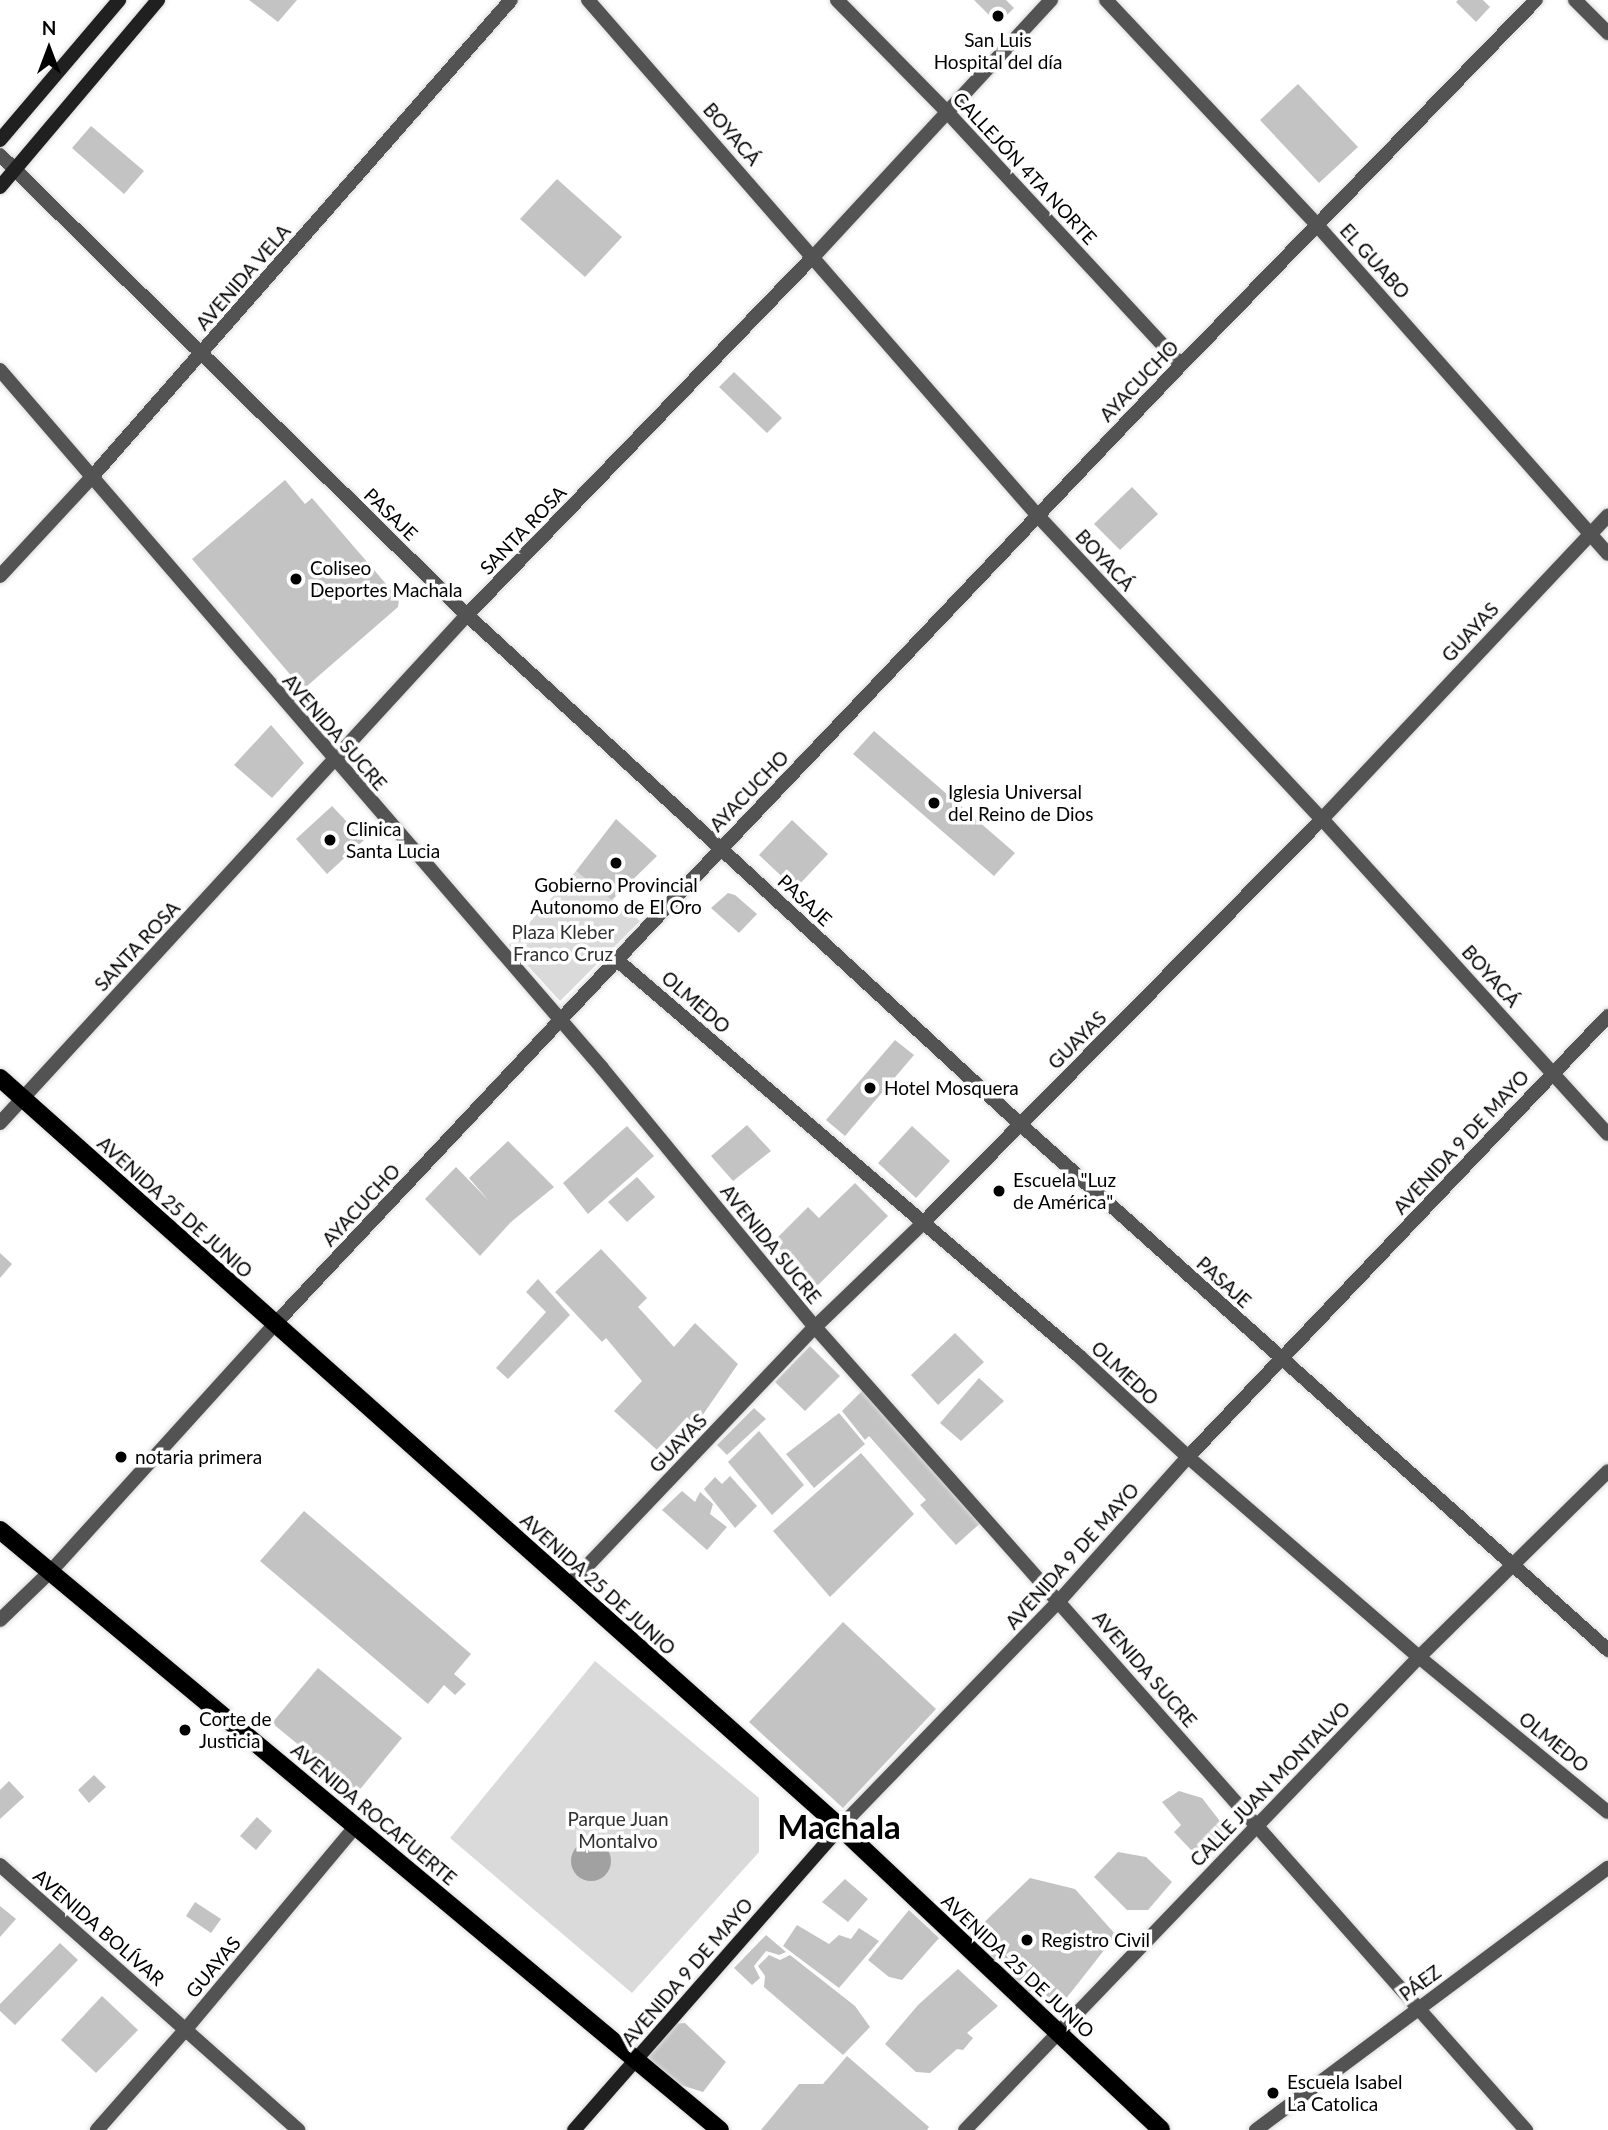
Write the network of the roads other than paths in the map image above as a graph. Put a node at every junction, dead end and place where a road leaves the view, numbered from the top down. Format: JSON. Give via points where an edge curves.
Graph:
{"nodes":[{"id":1,"x":119,"y":0,"type":"edge"},
{"id":2,"x":159,"y":0,"type":"edge"},
{"id":3,"x":511,"y":0,"type":"edge"},
{"id":4,"x":588,"y":0,"type":"edge"},
{"id":5,"x":837,"y":0,"type":"edge"},
{"id":6,"x":1051,"y":0,"type":"edge"},
{"id":7,"x":1106,"y":0,"type":"edge"},
{"id":8,"x":1536,"y":0,"type":"edge"},
{"id":9,"x":1575,"y":0,"type":"edge"},
{"id":10,"x":1608,"y":33,"type":"edge"},
{"id":11,"x":948,"y":113,"type":"junction"},
{"id":12,"x":0,"y":140,"type":"edge"},
{"id":13,"x":0,"y":155,"type":"edge"},
{"id":14,"x":14,"y":170,"type":"junction"},
{"id":15,"x":0,"y":187,"type":"edge"},
{"id":16,"x":1317,"y":225,"type":"junction"},
{"id":17,"x":814,"y":256,"type":"junction"},
{"id":18,"x":200,"y":354,"type":"junction"},
{"id":19,"x":1181,"y":365,"type":"junction"},
{"id":20,"x":0,"y":370,"type":"edge"},
{"id":21,"x":91,"y":478,"type":"junction"},
{"id":22,"x":1608,"y":515,"type":"edge"},
{"id":23,"x":1038,"y":516,"type":"junction"},
{"id":24,"x":1590,"y":533,"type":"junction"},
{"id":25,"x":1608,"y":554,"type":"edge"},
{"id":26,"x":0,"y":576,"type":"edge"},
{"id":27,"x":467,"y":615,"type":"junction"},
{"id":28,"x":334,"y":761,"type":"junction"},
{"id":29,"x":1322,"y":819,"type":"junction"},
{"id":30,"x":721,"y":849,"type":"junction"},
{"id":31,"x":618,"y":961,"type":"junction"},
{"id":32,"x":1608,"y":1016,"type":"edge"},
{"id":33,"x":559,"y":1022,"type":"junction"},
{"id":34,"x":1552,"y":1073,"type":"junction"},
{"id":35,"x":0,"y":1078,"type":"edge"},
{"id":36,"x":22,"y":1098,"type":"junction"},
{"id":37,"x":0,"y":1123,"type":"edge"},
{"id":38,"x":1021,"y":1125,"type":"junction"},
{"id":39,"x":1608,"y":1134,"type":"edge"},
{"id":40,"x":924,"y":1222,"type":"junction"},
{"id":41,"x":274,"y":1325,"type":"junction"},
{"id":42,"x":815,"y":1327,"type":"junction"},
{"id":43,"x":1282,"y":1360,"type":"junction"},
{"id":44,"x":1188,"y":1457,"type":"junction"},
{"id":45,"x":1608,"y":1471,"type":"edge"},
{"id":46,"x":0,"y":1530,"type":"edge"},
{"id":47,"x":1512,"y":1567,"type":"junction"},
{"id":48,"x":51,"y":1571,"type":"junction"},
{"id":49,"x":568,"y":1586,"type":"junction"},
{"id":50,"x":1060,"y":1600,"type":"junction"},
{"id":51,"x":0,"y":1620,"type":"edge"},
{"id":52,"x":1608,"y":1650,"type":"edge"},
{"id":53,"x":1419,"y":1657,"type":"junction"},
{"id":54,"x":1608,"y":1812,"type":"edge"},
{"id":55,"x":356,"y":1826,"type":"junction"},
{"id":56,"x":1256,"y":1826,"type":"junction"},
{"id":57,"x":840,"y":1827,"type":"junction"},
{"id":58,"x":0,"y":1865,"type":"edge"},
{"id":59,"x":1608,"y":1868,"type":"edge"},
{"id":60,"x":1418,"y":2007,"type":"junction"},
{"id":61,"x":186,"y":2029,"type":"junction"},
{"id":62,"x":1060,"y":2034,"type":"junction"},
{"id":63,"x":635,"y":2059,"type":"junction"},
{"id":64,"x":97,"y":2130,"type":"edge"},
{"id":65,"x":298,"y":2130,"type":"edge"},
{"id":66,"x":573,"y":2130,"type":"edge"},
{"id":67,"x":720,"y":2130,"type":"edge"},
{"id":68,"x":965,"y":2130,"type":"edge"},
{"id":69,"x":1161,"y":2130,"type":"edge"},
{"id":70,"x":1256,"y":2130,"type":"edge"},
{"id":71,"x":1526,"y":2130,"type":"edge"}],
"edges":[{"from":1,"to":12,"type":"main road"},
{"from":2,"to":14,"type":"main road"},
{"from":3,"to":18,"type":"street","name":"AVENIDA VELA"},
{"from":4,"to":17,"type":"street","name":"BOYACÁ"},
{"from":5,"to":11,"type":"street","name":"CALLEJÓN 4TA NORTE"},
{"from":6,"to":11,"type":"street","name":"SANTA ROSA"},
{"from":7,"to":16,"type":"street","name":"EL GUABO"},
{"from":8,"to":16,"type":"street","name":"AYACUCHO"},
{"from":9,"to":10,"type":"street"},
{"from":11,"to":17,"type":"street","name":"SANTA ROSA"},
{"from":11,"to":19,"type":"street","name":"CALLEJÓN 4TA NORTE"},
{"from":13,"to":14,"type":"street","name":"PASAJE"},
{"from":14,"to":15,"type":"main road"},
{"from":14,"to":18,"type":"street","name":"PASAJE"},
{"from":16,"to":19,"type":"street","name":"AYACUCHO"},
{"from":16,"to":24,"type":"street","name":"EL GUABO"},
{"from":17,"to":23,"type":"street","name":"BOYACÁ"},
{"from":17,"to":27,"type":"street","name":"SANTA ROSA"},
{"from":18,"to":21,"type":"street","name":"AVENIDA VELA"},
{"from":18,"to":27,"type":"street","name":"PASAJE"},
{"from":19,"to":23,"type":"street","name":"AYACUCHO"},
{"from":20,"to":21,"type":"street","name":"AVENIDA SUCRE"},
{"from":21,"to":26,"type":"street","name":"AVENIDA VELA"},
{"from":21,"to":28,"type":"street","name":"AVENIDA SUCRE"},
{"from":22,"to":24,"type":"street","name":"GUAYAS"},
{"from":23,"to":29,"type":"street","name":"BOYACÁ"},
{"from":23,"to":30,"type":"street","name":"AYACUCHO"},
{"from":24,"to":25,"type":"street","name":"EL GUABO"},
{"from":24,"to":29,"type":"street","name":"GUAYAS"},
{"from":27,"to":28,"type":"street","name":"SANTA ROSA"},
{"from":27,"to":30,"type":"street","name":"PASAJE"},
{"from":28,"to":33,"type":"street","name":"AVENIDA SUCRE"},
{"from":28,"to":36,"type":"street","name":"SANTA ROSA"},
{"from":29,"to":34,"type":"street","name":"BOYACÁ"},
{"from":29,"to":38,"type":"street","name":"GUAYAS"},
{"from":30,"to":31,"type":"street","name":"AYACUCHO"},
{"from":30,"to":38,"type":"street","name":"PASAJE"},
{"from":31,"to":33,"type":"street","name":"AYACUCHO"},
{"from":31,"to":40,"type":"street","name":"OLMEDO"},
{"from":32,"to":34,"type":"street","name":"AVENIDA 9 DE MAYO"},
{"from":33,"to":41,"type":"street","name":"AYACUCHO"},
{"from":33,"to":42,"type":"street","name":"AVENIDA SUCRE"},
{"from":34,"to":39,"type":"street","name":"BOYACÁ"},
{"from":34,"to":43,"type":"street","name":"AVENIDA 9 DE MAYO"},
{"from":35,"to":36,"type":"main road","name":"AVENIDA 25 DE JUNIO"},
{"from":36,"to":37,"type":"street","name":"SANTA ROSA"},
{"from":36,"to":41,"type":"main road","name":"AVENIDA 25 DE JUNIO"},
{"from":38,"to":40,"type":"street","name":"GUAYAS"},
{"from":38,"to":43,"type":"street","name":"PASAJE"},
{"from":40,"to":42,"type":"street","name":"GUAYAS"},
{"from":40,"to":44,"type":"street","name":"OLMEDO"},
{"from":41,"to":48,"type":"street","name":"AYACUCHO"},
{"from":41,"to":49,"type":"main road","name":"AVENIDA 25 DE JUNIO"},
{"from":42,"to":49,"type":"street","name":"GUAYAS"},
{"from":42,"to":50,"type":"street","name":"AVENIDA SUCRE"},
{"from":43,"to":44,"type":"street","name":"AVENIDA 9 DE MAYO"},
{"from":43,"to":47,"type":"street","name":"PASAJE"},
{"from":44,"to":50,"type":"street","name":"AVENIDA 9 DE MAYO"},
{"from":44,"to":53,"type":"street","name":"OLMEDO"},
{"from":45,"to":47,"type":"street","name":"CALLE JUAN MONTALVO"},
{"from":46,"to":48,"type":"main road","name":"AVENIDA ROCAFUERTE"},
{"from":47,"to":52,"type":"street","name":"PASAJE"},
{"from":47,"to":53,"type":"street","name":"CALLE JUAN MONTALVO"},
{"from":48,"to":51,"type":"street","name":"AYACUCHO"},
{"from":48,"to":55,"type":"main road","name":"AVENIDA ROCAFUERTE"},
{"from":49,"to":57,"type":"main road","name":"AVENIDA 25 DE JUNIO"},
{"from":50,"to":56,"type":"street","name":"AVENIDA SUCRE"},
{"from":50,"to":57,"type":"street","name":"AVENIDA 9 DE MAYO"},
{"from":53,"to":54,"type":"street","name":"OLMEDO"},
{"from":53,"to":56,"type":"street","name":"CALLE JUAN MONTALVO"},
{"from":55,"to":61,"type":"street","name":"GUAYAS"},
{"from":55,"to":63,"type":"main road","name":"AVENIDA ROCAFUERTE"},
{"from":56,"to":60,"type":"street","name":"AVENIDA SUCRE"},
{"from":56,"to":62,"type":"street","name":"CALLE JUAN MONTALVO"},
{"from":57,"to":62,"type":"main road","name":"AVENIDA 25 DE JUNIO"},
{"from":57,"to":63,"type":"main road","name":"AVENIDA 9 DE MAYO"},
{"from":58,"to":61,"type":"street","name":"AVENIDA BOLÍVAR"},
{"from":59,"to":60,"type":"street","name":"PÁEZ"},
{"from":60,"to":70,"type":"street","name":"PÁEZ"},
{"from":60,"to":71,"type":"street","name":"AVENIDA SUCRE"},
{"from":61,"to":64,"type":"street","name":"GUAYAS"},
{"from":61,"to":65,"type":"street","name":"AVENIDA BOLÍVAR"},
{"from":62,"to":68,"type":"street","name":"CALLE JUAN MONTALVO"},
{"from":62,"to":69,"type":"main road","name":"AVENIDA 25 DE JUNIO"},
{"from":63,"to":66,"type":"main road","name":"AVENIDA 9 DE MAYO"},
{"from":63,"to":67,"type":"main road","name":"AVENIDA ROCAFUERTE"}]}
